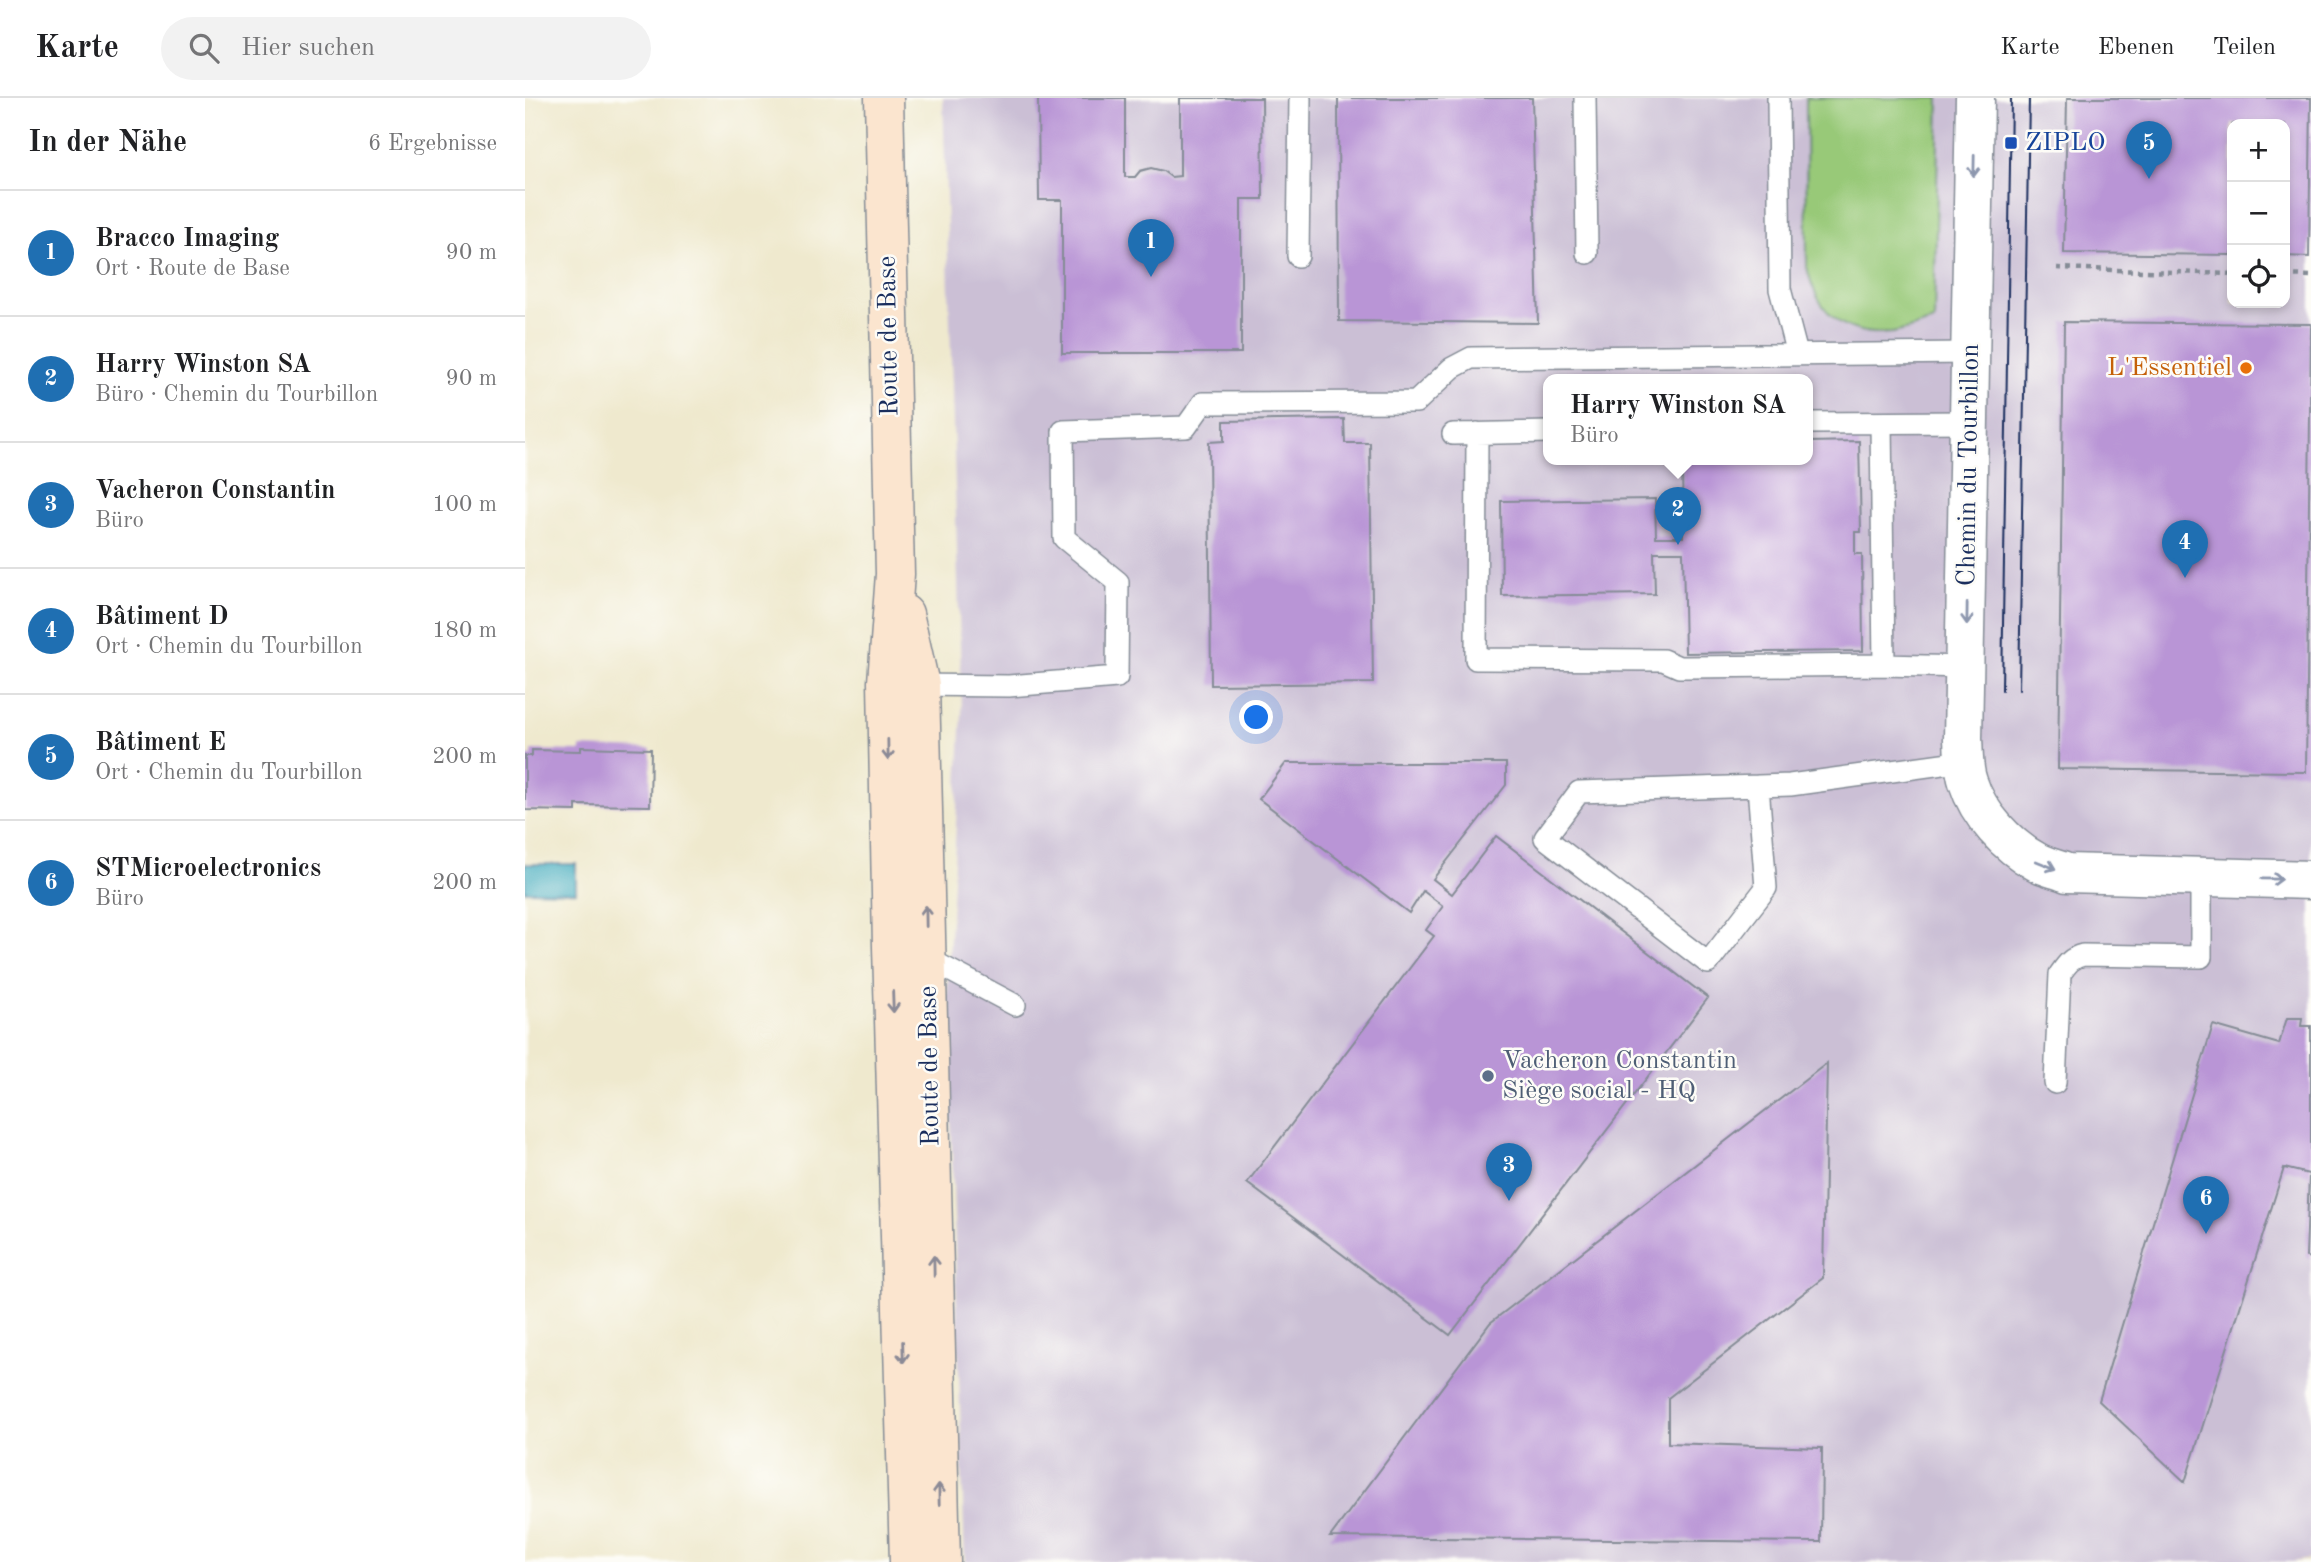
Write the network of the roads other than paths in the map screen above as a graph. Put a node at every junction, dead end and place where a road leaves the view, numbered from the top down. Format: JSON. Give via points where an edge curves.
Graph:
{"nodes":[{"id":1,"x":884,"y":98,"type":"edge"},
{"id":2,"x":1300,"y":98,"type":"edge"},
{"id":3,"x":1585,"y":98,"type":"edge"},
{"id":4,"x":1779,"y":98,"type":"edge"},
{"id":5,"x":1975,"y":98,"type":"edge"},
{"id":6,"x":1587,"y":253,"type":"dead end"},
{"id":7,"x":1298,"y":256,"type":"dead end"},
{"id":8,"x":1971,"y":353,"type":"junction"},
{"id":9,"x":1797,"y":354,"type":"junction"},
{"id":10,"x":1970,"y":422,"type":"junction"},
{"id":11,"x":1881,"y":423,"type":"junction"},
{"id":12,"x":1813,"y":424,"type":"edge"},
{"id":13,"x":1543,"y":432,"type":"edge"},
{"id":14,"x":1477,"y":433,"type":"junction"},
{"id":15,"x":1453,"y":434,"type":"dead end"},
{"id":16,"x":1884,"y":665,"type":"junction"},
{"id":17,"x":1966,"y":667,"type":"junction"},
{"id":18,"x":904,"y":684,"type":"junction"},
{"id":19,"x":1964,"y":761,"type":"junction"},
{"id":20,"x":1758,"y":786,"type":"junction"},
{"id":21,"x":2201,"y":878,"type":"junction"},
{"id":22,"x":2311,"y":880,"type":"edge"},
{"id":23,"x":909,"y":952,"type":"junction"},
{"id":24,"x":1015,"y":1005,"type":"dead end"},
{"id":25,"x":2055,"y":1083,"type":"dead end"},
{"id":26,"x":909,"y":1562,"type":"edge"},
{"id":27,"x":941,"y":1562,"type":"edge"}],
"edges":[{"from":1,"to":18,"type":"street","name":"Route de Base","via":[[895,574]]},
{"from":2,"to":7,"type":"lane"},
{"from":3,"to":6,"type":"lane"},
{"from":4,"to":9,"type":"lane","via":[[1780,289]]},
{"from":5,"to":8,"type":"street","name":"Chemin du Tourbillon","one_way":true},
{"from":8,"to":9,"type":"lane"},
{"from":8,"to":10,"type":"street","name":"Chemin du Tourbillon"},
{"from":9,"to":18,"type":"lane","via":[[1471,358],[1416,402],[1203,403],[1186,427],[1063,431],[1064,538],[1118,582],[1117,677],[1009,686]]},
{"from":10,"to":11,"type":"lane"},
{"from":10,"to":17,"type":"street","name":"Chemin du Tourbillon","one_way":true},
{"from":11,"to":12,"type":"lane"},
{"from":11,"to":16,"type":"lane"},
{"from":13,"to":14,"type":"lane"},
{"from":14,"to":15,"type":"lane"},
{"from":14,"to":16,"type":"lane","via":[[1476,659],[1663,660],[1686,667]]},
{"from":16,"to":17,"type":"lane"},
{"from":17,"to":19,"type":"street","name":"Chemin du Tourbillon"},
{"from":18,"to":23,"type":"street","name":"Route de Base"},
{"from":19,"to":20,"type":"lane"},
{"from":19,"to":21,"type":"street","name":"Chemin du Tourbillon","one_way":true,"via":[[1980,808],[2011,844],[2037,862],[2067,873]]},
{"from":20,"to":20,"type":"lane","via":[[1580,792],[1545,838],[1708,963],[1766,888]]},
{"from":21,"to":22,"type":"street","name":"Chemin du Tourbillon","one_way":true},
{"from":21,"to":25,"type":"lane","via":[[2201,957],[2083,955],[2066,965],[2060,974]]},
{"from":23,"to":24,"type":"lane"},
{"from":23,"to":26,"type":"street","name":"Route de Base","one_way":true},
{"from":27,"to":23,"type":"street","name":"Route de Base","one_way":true}]}
